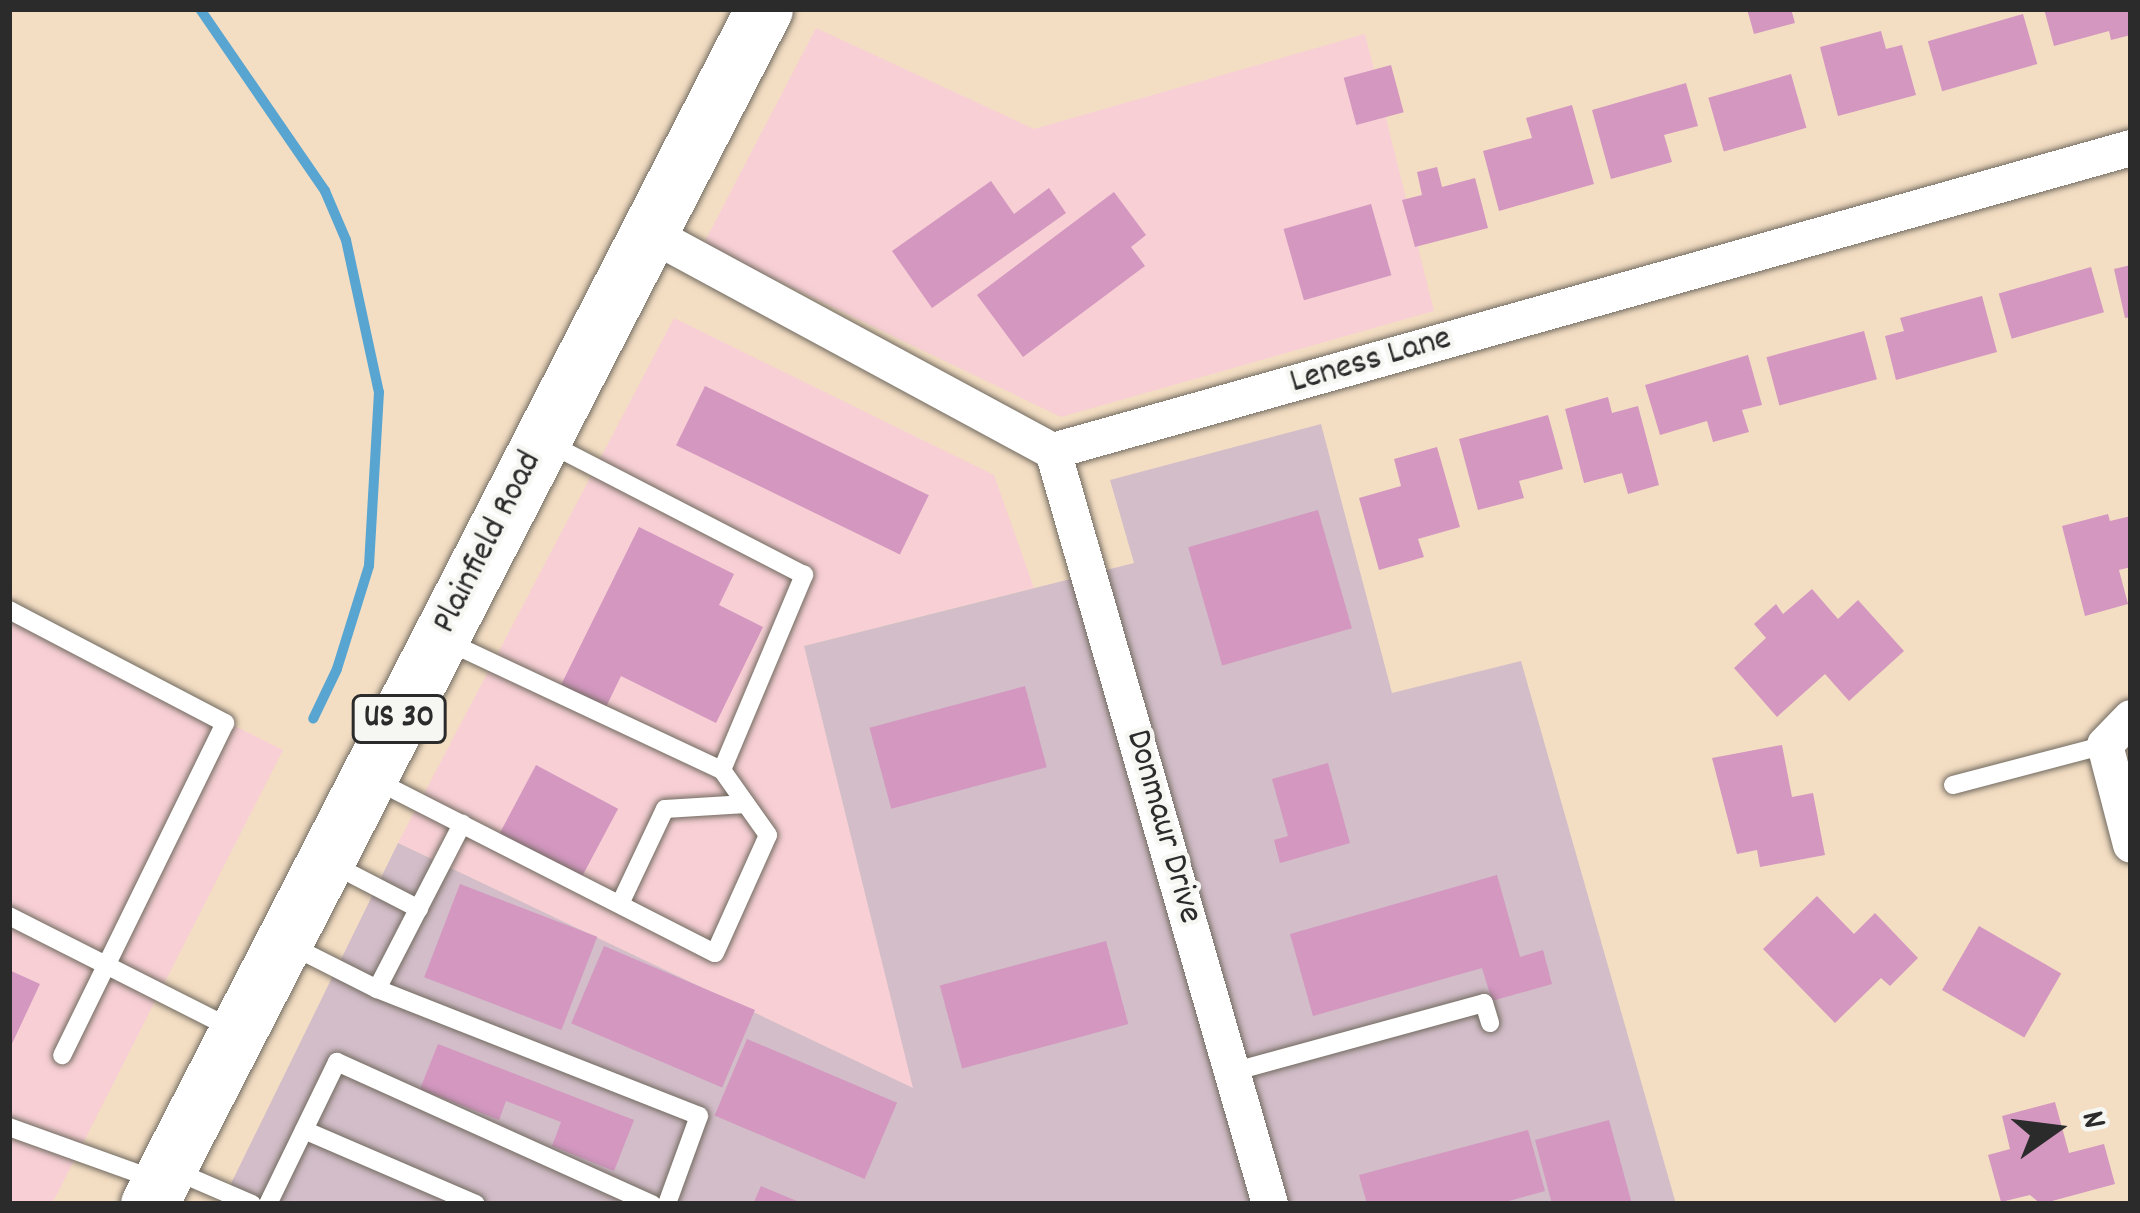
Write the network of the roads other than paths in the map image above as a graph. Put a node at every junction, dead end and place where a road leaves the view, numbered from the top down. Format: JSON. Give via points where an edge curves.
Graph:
{"nodes":[{"id":1,"x":764,"y":9,"type":"edge"},
{"id":2,"x":2131,"y":148,"type":"edge"},
{"id":3,"x":649,"y":233,"type":"junction"},
{"id":4,"x":543,"y":440,"type":"junction"},
{"id":5,"x":1053,"y":451,"type":"junction"},
{"id":6,"x":9,"y":610,"type":"edge"},
{"id":7,"x":440,"y":638,"type":"junction"},
{"id":8,"x":2131,"y":718,"type":"edge"},
{"id":9,"x":2105,"y":745,"type":"junction"},
{"id":10,"x":722,"y":770,"type":"junction"},
{"id":11,"x":369,"y":776,"type":"junction"},
{"id":12,"x":1952,"y":785,"type":"dead end"},
{"id":13,"x":746,"y":803,"type":"junction"},
{"id":14,"x":462,"y":824,"type":"junction"},
{"id":15,"x":2131,"y":845,"type":"edge"},
{"id":16,"x":325,"y":860,"type":"junction"},
{"id":17,"x":620,"y":904,"type":"junction"},
{"id":18,"x":419,"y":909,"type":"junction"},
{"id":19,"x":9,"y":916,"type":"edge"},
{"id":20,"x":284,"y":942,"type":"junction"},
{"id":21,"x":108,"y":966,"type":"junction"},
{"id":22,"x":377,"y":989,"type":"junction"},
{"id":23,"x":1490,"y":1022,"type":"dead end"},
{"id":24,"x":237,"y":1032,"type":"junction"},
{"id":25,"x":62,"y":1055,"type":"dead end"},
{"id":26,"x":1232,"y":1072,"type":"junction"},
{"id":27,"x":9,"y":1127,"type":"edge"},
{"id":28,"x":304,"y":1130,"type":"junction"},
{"id":29,"x":159,"y":1184,"type":"edge"},
{"id":30,"x":251,"y":1204,"type":"edge"},
{"id":31,"x":268,"y":1204,"type":"edge"},
{"id":32,"x":476,"y":1204,"type":"edge"},
{"id":33,"x":652,"y":1204,"type":"edge"},
{"id":34,"x":667,"y":1204,"type":"edge"},
{"id":35,"x":1270,"y":1204,"type":"edge"}],
"edges":[{"from":1,"to":3,"type":"main road","name":"Plainfield Road","number":"US 30"},
{"from":2,"to":5,"type":"street","name":"Leness Lane"},
{"from":3,"to":4,"type":"main road","name":"Plainfield Road","number":"US 30"},
{"from":3,"to":5,"type":"street"},
{"from":4,"to":7,"type":"main road","name":"Plainfield Road","number":"US 30"},
{"from":4,"to":10,"type":"lane","via":[[804,575]]},
{"from":5,"to":26,"type":"street","name":"Donmaur Drive"},
{"from":6,"to":21,"type":"lane","via":[[225,723]]},
{"from":7,"to":10,"type":"lane"},
{"from":7,"to":11,"type":"main road","name":"Plainfield Road","number":"US 30"},
{"from":8,"to":9,"type":"street"},
{"from":9,"to":12,"type":"lane"},
{"from":9,"to":15,"type":"street"},
{"from":10,"to":13,"type":"lane"},
{"from":11,"to":14,"type":"lane"},
{"from":11,"to":16,"type":"main road","name":"Plainfield Road","number":"US 30"},
{"from":13,"to":17,"type":"lane","via":[[665,809]]},
{"from":13,"to":17,"type":"lane","via":[[768,836],[715,953]]},
{"from":14,"to":17,"type":"lane"},
{"from":14,"to":18,"type":"lane"},
{"from":16,"to":18,"type":"lane"},
{"from":16,"to":20,"type":"main road","name":"Plainfield Road","number":"US 30"},
{"from":18,"to":22,"type":"lane"},
{"from":19,"to":21,"type":"lane"},
{"from":20,"to":22,"type":"lane"},
{"from":20,"to":24,"type":"main road","name":"Plainfield Road","number":"US 30"},
{"from":21,"to":24,"type":"lane"},
{"from":21,"to":25,"type":"lane"},
{"from":22,"to":34,"type":"lane","via":[[699,1116]]},
{"from":23,"to":26,"type":"lane","via":[[1484,1003]]},
{"from":24,"to":29,"type":"main road","name":"Plainfield Road","number":"US 30"},
{"from":26,"to":35,"type":"street","name":"Donmaur Drive"},
{"from":27,"to":29,"type":"lane"},
{"from":28,"to":31,"type":"lane"},
{"from":28,"to":32,"type":"lane"},
{"from":28,"to":33,"type":"lane","via":[[337,1061]]},
{"from":29,"to":30,"type":"lane"}]}
